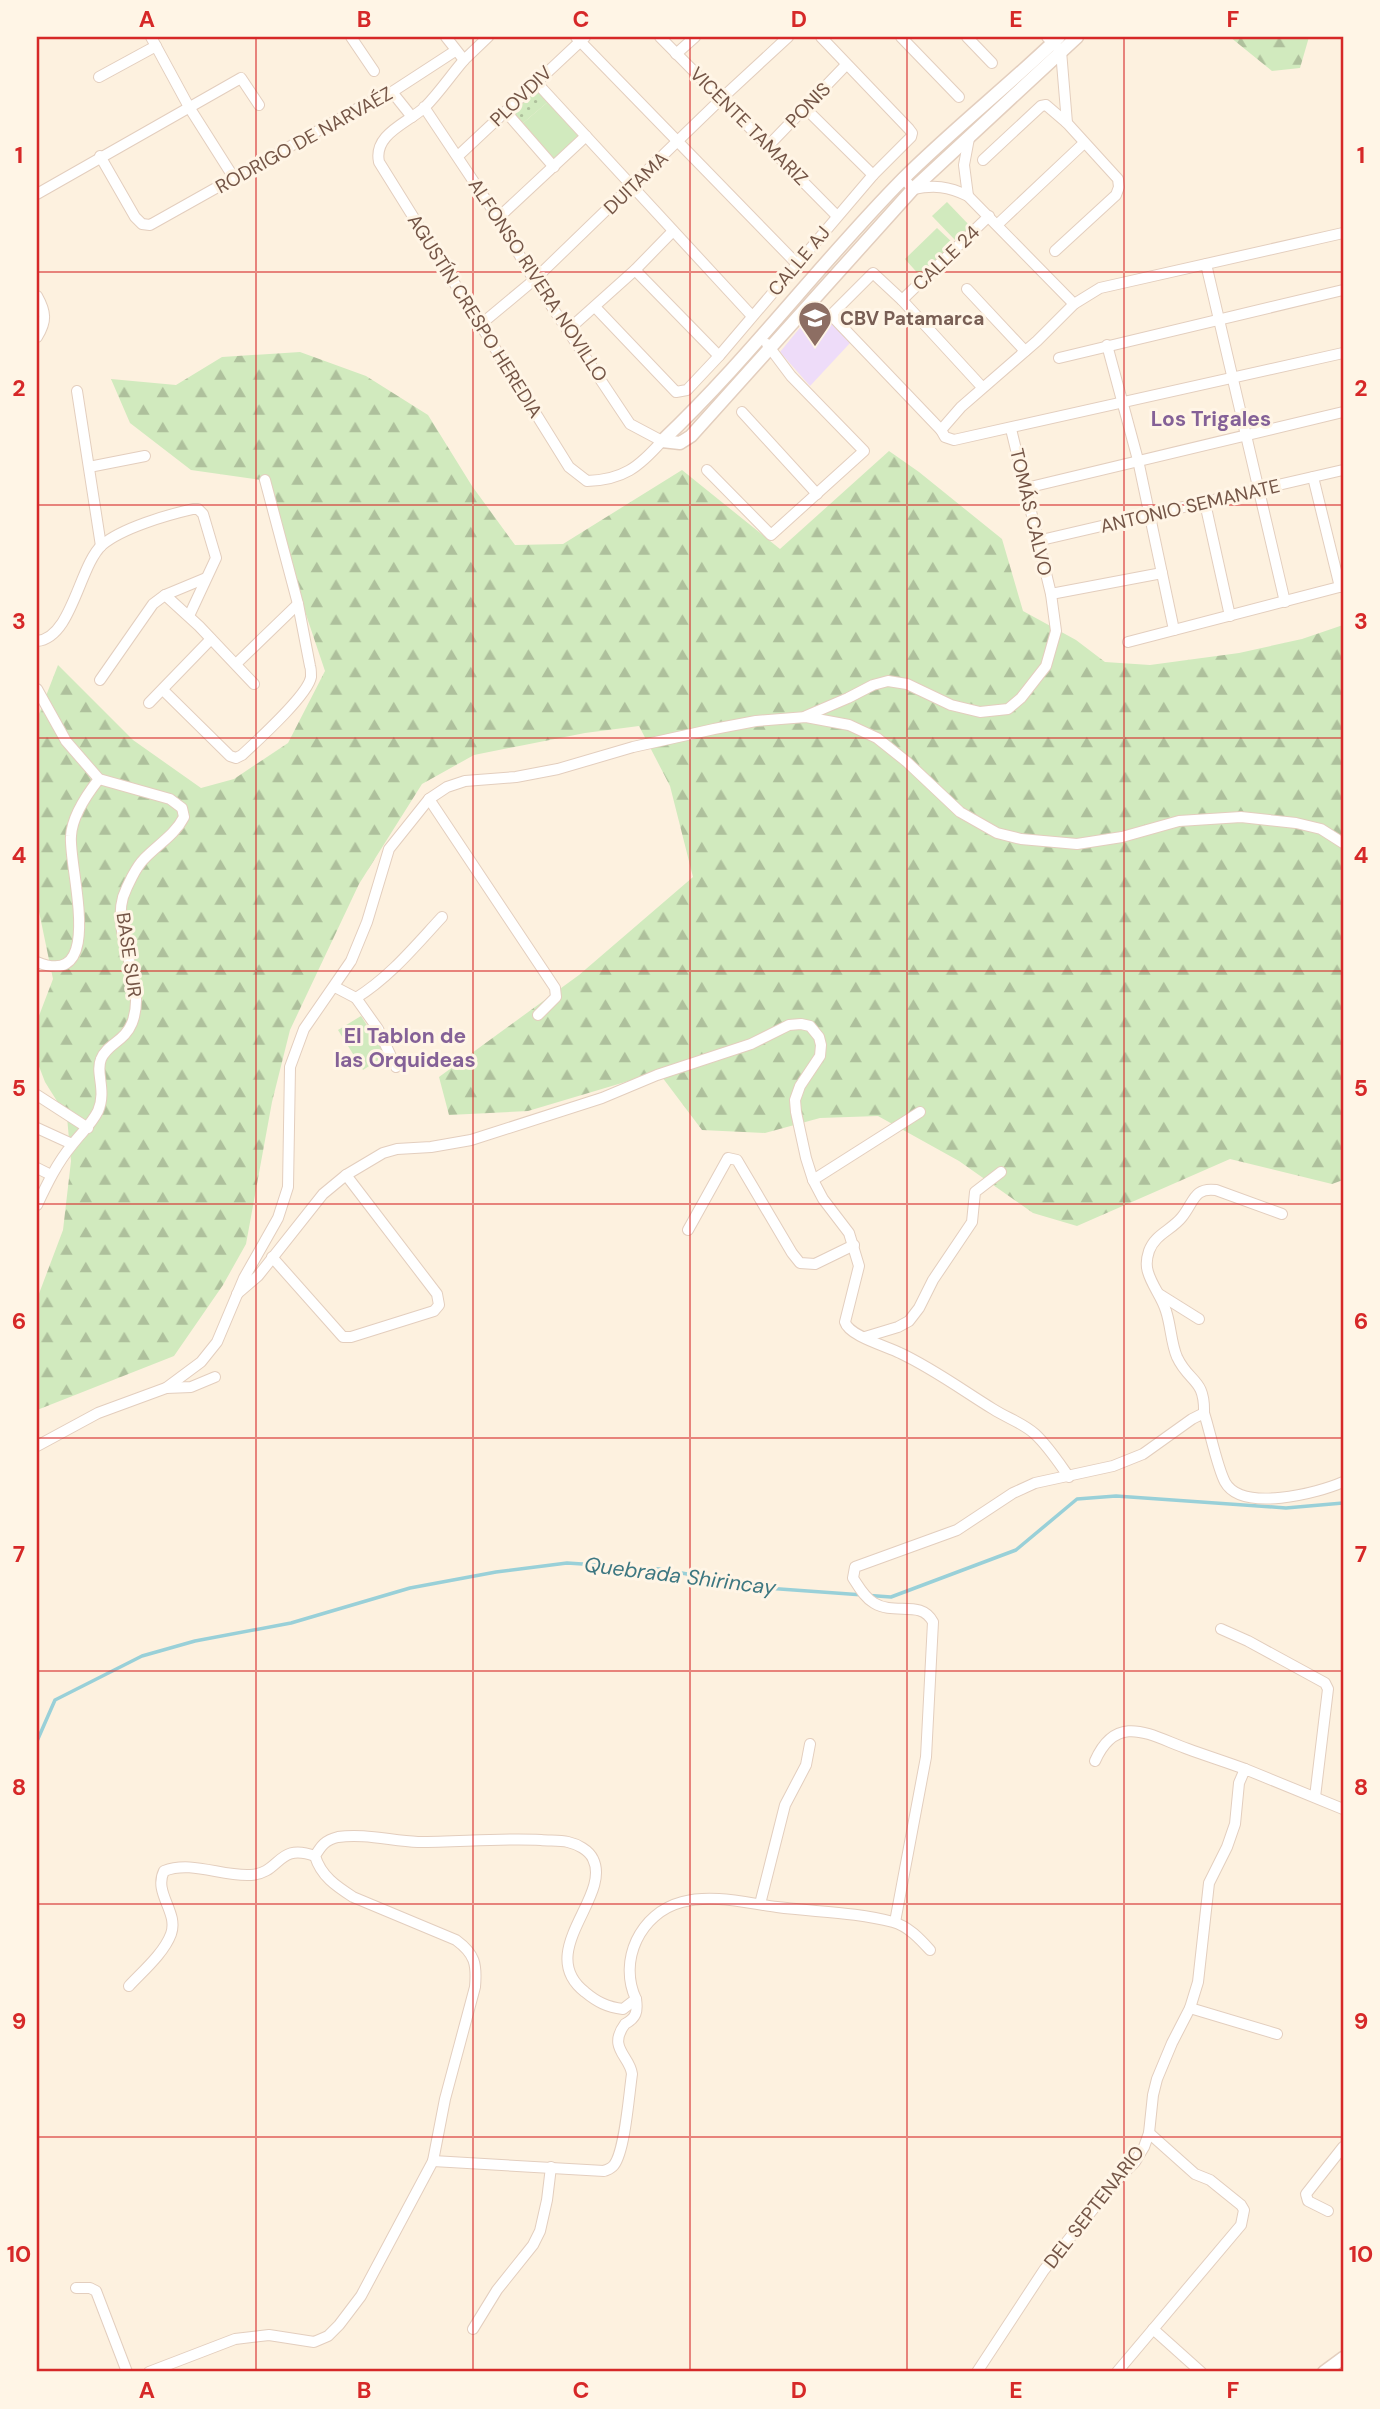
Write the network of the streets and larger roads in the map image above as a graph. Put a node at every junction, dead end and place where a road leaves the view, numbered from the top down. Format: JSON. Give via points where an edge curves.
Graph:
{"nodes":[{"id":1,"x":351,"y":37,"type":"edge"},
{"id":2,"x":446,"y":37,"type":"edge"},
{"id":3,"x":488,"y":37,"type":"edge"},
{"id":4,"x":660,"y":37,"type":"edge"},
{"id":5,"x":695,"y":37,"type":"edge"},
{"id":6,"x":788,"y":37,"type":"edge"},
{"id":7,"x":821,"y":37,"type":"edge"},
{"id":8,"x":901,"y":37,"type":"edge"},
{"id":9,"x":967,"y":37,"type":"edge"},
{"id":10,"x":1077,"y":37,"type":"edge"},
{"id":11,"x":580,"y":38,"type":"edge"},
{"id":12,"x":153,"y":41,"type":"edge"},
{"id":13,"x":1055,"y":42,"type":"edge"},
{"id":14,"x":455,"y":51,"type":"junction"},
{"id":15,"x":676,"y":54,"type":"junction"},
{"id":16,"x":464,"y":60,"type":"junction"},
{"id":17,"x":992,"y":63,"type":"dead end"},
{"id":18,"x":846,"y":65,"type":"junction"},
{"id":19,"x":374,"y":71,"type":"dead end"},
{"id":20,"x":99,"y":77,"type":"dead end"},
{"id":21,"x":536,"y":82,"type":"junction"},
{"id":22,"x":391,"y":92,"type":"junction"},
{"id":23,"x":959,"y":97,"type":"dead end"},
{"id":24,"x":721,"y":99,"type":"junction"},
{"id":25,"x":259,"y":105,"type":"dead end"},
{"id":26,"x":189,"y":107,"type":"junction"},
{"id":27,"x":424,"y":107,"type":"junction"},
{"id":28,"x":805,"y":108,"type":"junction"},
{"id":29,"x":506,"y":111,"type":"junction"},
{"id":30,"x":412,"y":117,"type":"junction"},
{"id":31,"x":1067,"y":123,"type":"junction"},
{"id":32,"x":966,"y":129,"type":"junction"},
{"id":33,"x":586,"y":136,"type":"junction"},
{"id":34,"x":678,"y":142,"type":"junction"},
{"id":35,"x":1084,"y":143,"type":"junction"},
{"id":36,"x":769,"y":145,"type":"junction"},
{"id":37,"x":100,"y":156,"type":"junction"},
{"id":38,"x":458,"y":156,"type":"junction"},
{"id":39,"x":983,"y":160,"type":"dead end"},
{"id":40,"x":554,"y":167,"type":"junction"},
{"id":41,"x":873,"y":175,"type":"junction"},
{"id":42,"x":234,"y":178,"type":"junction"},
{"id":43,"x":903,"y":178,"type":"junction"},
{"id":44,"x":633,"y":186,"type":"junction"},
{"id":45,"x":912,"y":189,"type":"junction"},
{"id":46,"x":37,"y":194,"type":"edge"},
{"id":47,"x":968,"y":196,"type":"junction"},
{"id":48,"x":837,"y":216,"type":"junction"},
{"id":49,"x":989,"y":216,"type":"junction"},
{"id":50,"x":498,"y":218,"type":"junction"},
{"id":51,"x":998,"y":224,"type":"junction"},
{"id":52,"x":673,"y":231,"type":"junction"},
{"id":53,"x":1343,"y":233,"type":"edge"},
{"id":54,"x":1055,"y":251,"type":"dead end"},
{"id":55,"x":797,"y":264,"type":"junction"},
{"id":56,"x":1206,"y":264,"type":"junction"},
{"id":57,"x":635,"y":270,"type":"junction"},
{"id":58,"x":534,"y":280,"type":"junction"},
{"id":59,"x":967,"y":289,"type":"dead end"},
{"id":60,"x":1343,"y":290,"type":"edge"},
{"id":61,"x":37,"y":296,"type":"edge"},
{"id":62,"x":902,"y":300,"type":"junction"},
{"id":63,"x":1074,"y":304,"type":"junction"},
{"id":64,"x":595,"y":307,"type":"junction"},
{"id":65,"x":752,"y":316,"type":"junction"},
{"id":66,"x":1220,"y":318,"type":"junction"},
{"id":67,"x":480,"y":325,"type":"junction"},
{"id":68,"x":568,"y":330,"type":"junction"},
{"id":69,"x":763,"y":334,"type":"junction"},
{"id":70,"x":37,"y":337,"type":"edge"},
{"id":71,"x":1107,"y":345,"type":"junction"},
{"id":72,"x":769,"y":348,"type":"junction"},
{"id":73,"x":1025,"y":351,"type":"junction"},
{"id":74,"x":1343,"y":353,"type":"edge"},
{"id":75,"x":719,"y":356,"type":"junction"},
{"id":76,"x":1059,"y":358,"type":"dead end"},
{"id":77,"x":1234,"y":379,"type":"junction"},
{"id":78,"x":982,"y":387,"type":"junction"},
{"id":79,"x":77,"y":391,"type":"dead end"},
{"id":80,"x":1122,"y":404,"type":"junction"},
{"id":81,"x":742,"y":412,"type":"dead end"},
{"id":82,"x":1343,"y":412,"type":"edge"},
{"id":83,"x":1011,"y":429,"type":"junction"},
{"id":84,"x":941,"y":430,"type":"junction"},
{"id":85,"x":1245,"y":434,"type":"junction"},
{"id":86,"x":662,"y":441,"type":"junction"},
{"id":87,"x":145,"y":456,"type":"dead end"},
{"id":88,"x":1138,"y":460,"type":"junction"},
{"id":89,"x":89,"y":467,"type":"junction"},
{"id":90,"x":707,"y":470,"type":"dead end"},
{"id":91,"x":1343,"y":470,"type":"edge"},
{"id":92,"x":1313,"y":477,"type":"junction"},
{"id":93,"x":265,"y":480,"type":"dead end"},
{"id":94,"x":1026,"y":488,"type":"junction"},
{"id":95,"x":1260,"y":489,"type":"junction"},
{"id":96,"x":817,"y":494,"type":"junction"},
{"id":97,"x":1205,"y":503,"type":"junction"},
{"id":98,"x":1150,"y":517,"type":"junction"},
{"id":99,"x":1037,"y":541,"type":"junction"},
{"id":100,"x":101,"y":546,"type":"junction"},
{"id":101,"x":1162,"y":573,"type":"junction"},
{"id":102,"x":206,"y":578,"type":"junction"},
{"id":103,"x":1342,"y":587,"type":"edge"},
{"id":104,"x":1051,"y":594,"type":"junction"},
{"id":105,"x":165,"y":595,"type":"junction"},
{"id":106,"x":1285,"y":602,"type":"junction"},
{"id":107,"x":298,"y":604,"type":"junction"},
{"id":108,"x":189,"y":616,"type":"junction"},
{"id":109,"x":1230,"y":616,"type":"junction"},
{"id":110,"x":1174,"y":630,"type":"junction"},
{"id":111,"x":211,"y":639,"type":"junction"},
{"id":112,"x":37,"y":641,"type":"edge"},
{"id":113,"x":1128,"y":642,"type":"dead end"},
{"id":114,"x":236,"y":664,"type":"junction"},
{"id":115,"x":100,"y":680,"type":"dead end"},
{"id":116,"x":254,"y":684,"type":"dead end"},
{"id":117,"x":37,"y":690,"type":"edge"},
{"id":118,"x":163,"y":690,"type":"junction"},
{"id":119,"x":149,"y":703,"type":"dead end"},
{"id":120,"x":806,"y":717,"type":"junction"},
{"id":121,"x":99,"y":779,"type":"junction"},
{"id":122,"x":429,"y":799,"type":"junction"},
{"id":123,"x":1343,"y":843,"type":"edge"},
{"id":124,"x":442,"y":917,"type":"dead end"},
{"id":125,"x":37,"y":962,"type":"edge"},
{"id":126,"x":334,"y":987,"type":"junction"},
{"id":127,"x":356,"y":998,"type":"junction"},
{"id":128,"x":538,"y":1015,"type":"dead end"},
{"id":129,"x":396,"y":1067,"type":"dead end"},
{"id":130,"x":37,"y":1095,"type":"edge"},
{"id":131,"x":920,"y":1112,"type":"dead end"},
{"id":132,"x":37,"y":1128,"type":"edge"},
{"id":133,"x":88,"y":1128,"type":"junction"},
{"id":134,"x":72,"y":1144,"type":"junction"},
{"id":135,"x":37,"y":1168,"type":"edge"},
{"id":136,"x":1002,"y":1172,"type":"dead end"},
{"id":137,"x":51,"y":1175,"type":"junction"},
{"id":138,"x":345,"y":1175,"type":"junction"},
{"id":139,"x":813,"y":1180,"type":"junction"},
{"id":140,"x":37,"y":1205,"type":"edge"},
{"id":141,"x":1282,"y":1214,"type":"dead end"},
{"id":142,"x":688,"y":1230,"type":"dead end"},
{"id":143,"x":854,"y":1245,"type":"junction"},
{"id":144,"x":272,"y":1257,"type":"junction"},
{"id":145,"x":237,"y":1294,"type":"junction"},
{"id":146,"x":1159,"y":1294,"type":"junction"},
{"id":147,"x":1199,"y":1319,"type":"dead end"},
{"id":148,"x":865,"y":1338,"type":"junction"},
{"id":149,"x":215,"y":1377,"type":"dead end"},
{"id":150,"x":166,"y":1388,"type":"junction"},
{"id":151,"x":1204,"y":1413,"type":"junction"},
{"id":152,"x":37,"y":1446,"type":"edge"},
{"id":153,"x":1069,"y":1476,"type":"junction"},
{"id":154,"x":1343,"y":1482,"type":"edge"},
{"id":155,"x":1221,"y":1629,"type":"dead end"},
{"id":156,"x":810,"y":1744,"type":"dead end"},
{"id":157,"x":1096,"y":1761,"type":"dead end"},
{"id":158,"x":1245,"y":1769,"type":"junction"},
{"id":159,"x":1315,"y":1797,"type":"junction"},
{"id":160,"x":1343,"y":1809,"type":"edge"},
{"id":161,"x":315,"y":1856,"type":"junction"},
{"id":162,"x":760,"y":1904,"type":"junction"},
{"id":163,"x":895,"y":1922,"type":"junction"},
{"id":164,"x":930,"y":1951,"type":"dead end"},
{"id":165,"x":129,"y":1986,"type":"dead end"},
{"id":166,"x":636,"y":1999,"type":"junction"},
{"id":167,"x":1190,"y":2008,"type":"junction"},
{"id":168,"x":1278,"y":2034,"type":"dead end"},
{"id":169,"x":1150,"y":2133,"type":"junction"},
{"id":170,"x":1343,"y":2147,"type":"edge"},
{"id":171,"x":433,"y":2161,"type":"junction"},
{"id":172,"x":551,"y":2167,"type":"junction"},
{"id":173,"x":1328,"y":2211,"type":"dead end"},
{"id":174,"x":76,"y":2288,"type":"dead end"},
{"id":175,"x":473,"y":2329,"type":"dead end"},
{"id":176,"x":1153,"y":2329,"type":"junction"},
{"id":177,"x":1343,"y":2358,"type":"edge"},
{"id":178,"x":127,"y":2372,"type":"edge"},
{"id":179,"x":149,"y":2372,"type":"edge"},
{"id":180,"x":977,"y":2372,"type":"edge"},
{"id":181,"x":1117,"y":2372,"type":"edge"},
{"id":182,"x":1201,"y":2372,"type":"edge"},
{"id":183,"x":1324,"y":2372,"type":"edge"}],
"edges":[{"from":1,"to":19,"type":"street"},
{"from":2,"to":14,"type":"street"},
{"from":3,"to":16,"type":"street"},
{"from":4,"to":15,"type":"street","name":"VICENTE TAMARIZ"},
{"from":5,"to":15,"type":"street"},
{"from":6,"to":24,"type":"street","name":"DUITAMA"},
{"from":7,"to":18,"type":"street"},
{"from":8,"to":23,"type":"street"},
{"from":9,"to":17,"type":"street"},
{"from":10,"to":13,"type":"street"},
{"from":11,"to":21,"type":"street","name":"PLOVDIV"},
{"from":11,"to":34,"type":"street"},
{"from":12,"to":20,"type":"street"},
{"from":12,"to":26,"type":"street"},
{"from":13,"to":31,"type":"street"},
{"from":13,"to":32,"type":"street"},
{"from":14,"to":16,"type":"street"},
{"from":14,"to":22,"type":"street","name":"RODRIGO DE NARVAÉZ"},
{"from":15,"to":24,"type":"street","name":"VICENTE TAMARIZ"},
{"from":16,"to":27,"type":"street"},
{"from":18,"to":28,"type":"street","name":"PONIS"},
{"from":18,"to":41,"type":"street","name":"CALLE AJ","via":[[912,133]]},
{"from":21,"to":29,"type":"street","name":"PLOVDIV"},
{"from":21,"to":33,"type":"street"},
{"from":22,"to":30,"type":"street"},
{"from":22,"to":42,"type":"street","name":"RODRIGO DE NARVAÉZ"},
{"from":24,"to":34,"type":"street","name":"DUITAMA"},
{"from":24,"to":36,"type":"street","name":"VICENTE TAMARIZ"},
{"from":25,"to":26,"type":"street","via":[[241,78]]},
{"from":26,"to":37,"type":"street"},
{"from":26,"to":42,"type":"street"},
{"from":27,"to":30,"type":"street"},
{"from":27,"to":38,"type":"street","name":"ALFONSO RIVERA NOVILLO"},
{"from":28,"to":36,"type":"street","name":"PONIS"},
{"from":28,"to":41,"type":"street"},
{"from":29,"to":38,"type":"street","name":"PLOVDIV"},
{"from":29,"to":40,"type":"street"},
{"from":30,"to":67,"type":"street","name":"AGUSTÍN CRESPO HEREDIA","via":[[381,143],[379,162]]},
{"from":31,"to":35,"type":"street"},
{"from":31,"to":39,"type":"street","via":[[1050,107],[1041,106]]},
{"from":32,"to":43,"type":"street"},
{"from":32,"to":45,"type":"street"},
{"from":32,"to":47,"type":"street"},
{"from":33,"to":40,"type":"street"},
{"from":33,"to":44,"type":"street"},
{"from":34,"to":44,"type":"street","name":"DUITAMA"},
{"from":34,"to":55,"type":"street"},
{"from":35,"to":51,"type":"street","name":"CALLE 24"},
{"from":35,"to":54,"type":"street","via":[[1118,179],[1119,187],[1116,195]]},
{"from":36,"to":48,"type":"street","name":"VICENTE TAMARIZ"},
{"from":37,"to":42,"type":"street","name":"RODRIGO DE NARVAÉZ","via":[[142,224],[150,225]]},
{"from":37,"to":46,"type":"street"},
{"from":38,"to":50,"type":"street","name":"ALFONSO RIVERA NOVILLO"},
{"from":40,"to":50,"type":"street"},
{"from":41,"to":48,"type":"street","name":"CALLE AJ"},
{"from":43,"to":45,"type":"street"},
{"from":43,"to":69,"type":"street"},
{"from":44,"to":52,"type":"street"},
{"from":44,"to":58,"type":"street","name":"DUITAMA"},
{"from":45,"to":47,"type":"street","via":[[950,187]]},
{"from":45,"to":72,"type":"street"},
{"from":47,"to":49,"type":"street"},
{"from":48,"to":55,"type":"street","name":"CALLE AJ"},
{"from":49,"to":51,"type":"street"},
{"from":49,"to":62,"type":"street","name":"CALLE 24"},
{"from":50,"to":58,"type":"street","name":"ALFONSO RIVERA NOVILLO"},
{"from":51,"to":63,"type":"street"},
{"from":52,"to":57,"type":"street"},
{"from":52,"to":65,"type":"street"},
{"from":53,"to":56,"type":"street"},
{"from":55,"to":65,"type":"street","name":"CALLE AJ"},
{"from":56,"to":63,"type":"street","via":[[1100,288]]},
{"from":56,"to":66,"type":"street"},
{"from":57,"to":64,"type":"street"},
{"from":57,"to":75,"type":"street"},
{"from":58,"to":67,"type":"street","name":"DUITAMA"},
{"from":58,"to":68,"type":"street","name":"ALFONSO RIVERA NOVILLO"},
{"from":59,"to":73,"type":"street"},
{"from":60,"to":66,"type":"street"},
{"from":61,"to":70,"type":"street","via":[[46,322]]},
{"from":62,"to":78,"type":"street"},
{"from":62,"to":84,"type":"street","via":[[873,274],[831,315]]},
{"from":63,"to":73,"type":"street"},
{"from":64,"to":68,"type":"street"},
{"from":64,"to":75,"type":"street","name":"CALLE AJ","via":[[676,392],[687,390]]},
{"from":65,"to":75,"type":"street","name":"CALLE AJ"},
{"from":66,"to":71,"type":"street"},
{"from":66,"to":77,"type":"street"},
{"from":67,"to":86,"type":"street","name":"AGUSTÍN CRESPO HEREDIA","via":[[569,467],[587,481],[625,475]]},
{"from":68,"to":86,"type":"street","name":"ALFONSO RIVERA NOVILLO","via":[[630,424]]},
{"from":69,"to":72,"type":"street"},
{"from":69,"to":86,"type":"street"},
{"from":71,"to":76,"type":"street"},
{"from":71,"to":80,"type":"street"},
{"from":72,"to":86,"type":"street","via":[[691,436],[680,443]]},
{"from":72,"to":96,"type":"street","via":[[864,451]]},
{"from":73,"to":78,"type":"street"},
{"from":74,"to":77,"type":"street"},
{"from":77,"to":80,"type":"street"},
{"from":77,"to":85,"type":"street"},
{"from":78,"to":84,"type":"street"},
{"from":79,"to":89,"type":"street"},
{"from":80,"to":83,"type":"street"},
{"from":80,"to":88,"type":"street"},
{"from":81,"to":96,"type":"street"},
{"from":82,"to":85,"type":"street"},
{"from":83,"to":84,"type":"street","via":[[954,440],[945,438]]},
{"from":83,"to":94,"type":"street","name":"TOMÁS CALVO"},
{"from":85,"to":88,"type":"street"},
{"from":85,"to":95,"type":"street"},
{"from":87,"to":89,"type":"street"},
{"from":88,"to":94,"type":"street"},
{"from":88,"to":98,"type":"street"},
{"from":89,"to":100,"type":"street"},
{"from":90,"to":96,"type":"street","via":[[771,536]]},
{"from":91,"to":92,"type":"street","name":"ANTONIO SEMANATE"},
{"from":92,"to":95,"type":"street","name":"ANTONIO SEMANATE"},
{"from":92,"to":103,"type":"street"},
{"from":93,"to":107,"type":"street"},
{"from":94,"to":99,"type":"street","name":"TOMÁS CALVO"},
{"from":95,"to":97,"type":"street","name":"ANTONIO SEMANATE"},
{"from":95,"to":106,"type":"street"},
{"from":97,"to":98,"type":"street","name":"ANTONIO SEMANATE"},
{"from":97,"to":109,"type":"street"},
{"from":98,"to":99,"type":"street","name":"ANTONIO SEMANATE"},
{"from":98,"to":101,"type":"street"},
{"from":99,"to":104,"type":"street","name":"TOMÁS CALVO"},
{"from":100,"to":102,"type":"street","via":[[153,520],[198,509],[216,558]]},
{"from":100,"to":112,"type":"street","via":[[62,623],[45,640]]},
{"from":101,"to":104,"type":"street"},
{"from":101,"to":110,"type":"street"},
{"from":102,"to":105,"type":"street"},
{"from":102,"to":108,"type":"street"},
{"from":103,"to":106,"type":"street"},
{"from":104,"to":120,"type":"street","name":"TOMÁS CALVO","via":[[1056,631],[1046,666],[1008,709],[980,712],[888,681]]},
{"from":105,"to":108,"type":"street"},
{"from":105,"to":115,"type":"street","via":[[153,604]]},
{"from":106,"to":109,"type":"street"},
{"from":107,"to":114,"type":"street"},
{"from":107,"to":118,"type":"street","via":[[311,677],[307,687],[242,755],[230,756]]},
{"from":108,"to":111,"type":"street"},
{"from":109,"to":110,"type":"street"},
{"from":110,"to":113,"type":"street"},
{"from":111,"to":114,"type":"street"},
{"from":111,"to":118,"type":"street"},
{"from":114,"to":116,"type":"street"},
{"from":117,"to":121,"type":"street","via":[[66,741]]},
{"from":118,"to":119,"type":"street"},
{"from":120,"to":122,"type":"street","via":[[714,729],[516,777],[465,781]]},
{"from":120,"to":123,"type":"street","via":[[849,725],[877,738],[960,811],[997,833],[1021,839],[1077,844],[1179,821],[1241,817],[1321,829]]},
{"from":121,"to":125,"type":"street","via":[[71,835],[81,932],[76,947],[62,965],[49,967]]},
{"from":121,"to":133,"type":"street","name":"BASE SUR","via":[[170,799],[182,808],[184,817],[178,829],[141,861],[123,897],[121,921],[137,999],[132,1025],[101,1058],[103,1093]]},
{"from":122,"to":126,"type":"street","via":[[389,849],[367,922]]},
{"from":122,"to":128,"type":"street","via":[[555,988],[556,997]]},
{"from":124,"to":127,"type":"street","via":[[401,962]]},
{"from":126,"to":127,"type":"street"},
{"from":126,"to":145,"type":"street","via":[[304,1029],[289,1067],[288,1187],[278,1218]]},
{"from":127,"to":129,"type":"street"},
{"from":130,"to":133,"type":"street"},
{"from":131,"to":139,"type":"street"},
{"from":132,"to":134,"type":"street"},
{"from":133,"to":134,"type":"street","name":"BASE SUR"},
{"from":134,"to":137,"type":"street","name":"BASE SUR"},
{"from":135,"to":137,"type":"street"},
{"from":136,"to":148,"type":"street","via":[[975,1192],[972,1222],[909,1321]]},
{"from":137,"to":140,"type":"street","name":"BASE SUR"},
{"from":138,"to":139,"type":"street","via":[[383,1153],[484,1135],[603,1098],[801,1024],[810,1026],[821,1045],[820,1056],[795,1100]]},
{"from":138,"to":144,"type":"street","via":[[323,1194]]},
{"from":138,"to":144,"type":"street","via":[[437,1294],[439,1305],[434,1311],[343,1337]]},
{"from":139,"to":143,"type":"street"},
{"from":141,"to":146,"type":"street","via":[[1216,1190],[1199,1192],[1149,1252],[1147,1269]]},
{"from":142,"to":143,"type":"street","via":[[728,1157],[733,1157],[800,1262],[815,1264]]},
{"from":143,"to":148,"type":"street","via":[[859,1266],[845,1322],[847,1329]]},
{"from":144,"to":145,"type":"street"},
{"from":145,"to":150,"type":"street","via":[[217,1342],[201,1362]]},
{"from":146,"to":147,"type":"street"},
{"from":146,"to":151,"type":"street","via":[[1178,1359],[1205,1397]]},
{"from":148,"to":153,"type":"street","via":[[918,1362],[1024,1426],[1038,1436]]},
{"from":149,"to":150,"type":"street","via":[[191,1387]]},
{"from":150,"to":152,"type":"street","via":[[98,1413]]},
{"from":151,"to":153,"type":"street","via":[[1143,1454]]},
{"from":151,"to":154,"type":"street","via":[[1225,1482],[1237,1494],[1293,1497]]},
{"from":153,"to":163,"type":"street","via":[[1035,1483],[957,1530],[855,1567],[853,1578],[865,1596],[888,1609],[919,1608],[929,1613],[933,1622],[926,1757]]},
{"from":155,"to":159,"type":"street","via":[[1325,1683],[1328,1689]]},
{"from":156,"to":162,"type":"street","via":[[806,1765],[785,1805]]},
{"from":157,"to":158,"type":"street","via":[[1111,1737],[1146,1731]]},
{"from":158,"to":159,"type":"street"},
{"from":158,"to":167,"type":"street","name":"DEL SEPTENARIO","via":[[1235,1824],[1209,1883],[1198,1982]]},
{"from":159,"to":160,"type":"street"},
{"from":161,"to":165,"type":"street","via":[[288,1853],[249,1876],[176,1866],[164,1871],[160,1888],[171,1916],[171,1934]]},
{"from":161,"to":166,"type":"street","via":[[322,1843],[357,1836],[420,1842],[519,1839],[567,1842],[583,1848],[593,1859],[596,1875],[577,1922],[568,1972],[573,1982],[606,2007],[623,2009]]},
{"from":161,"to":171,"type":"street","via":[[320,1871],[354,1897],[456,1940],[470,1951],[477,1970],[475,1987]]},
{"from":162,"to":163,"type":"street"},
{"from":162,"to":166,"type":"street","via":[[719,1898],[681,1902],[655,1916],[635,1940],[630,1966]]},
{"from":163,"to":164,"type":"street"},
{"from":166,"to":172,"type":"street","via":[[636,2014],[619,2038],[619,2050],[632,2074],[615,2164],[604,2171]]},
{"from":167,"to":168,"type":"street"},
{"from":167,"to":169,"type":"street","name":"DEL SEPTENARIO","via":[[1157,2079]]},
{"from":169,"to":176,"type":"street","via":[[1244,2210],[1241,2225]]},
{"from":169,"to":180,"type":"street","name":"DEL SEPTENARIO","via":[[1135,2162],[1044,2270]]},
{"from":170,"to":173,"type":"street","via":[[1306,2194],[1308,2201]]},
{"from":171,"to":172,"type":"street"},
{"from":171,"to":179,"type":"street","via":[[361,2296],[328,2336],[314,2342],[269,2335],[235,2339]]},
{"from":172,"to":175,"type":"street","via":[[540,2231]]},
{"from":174,"to":178,"type":"street","via":[[96,2291]]},
{"from":176,"to":181,"type":"street"},
{"from":176,"to":182,"type":"street"},
{"from":177,"to":183,"type":"street"}]}
